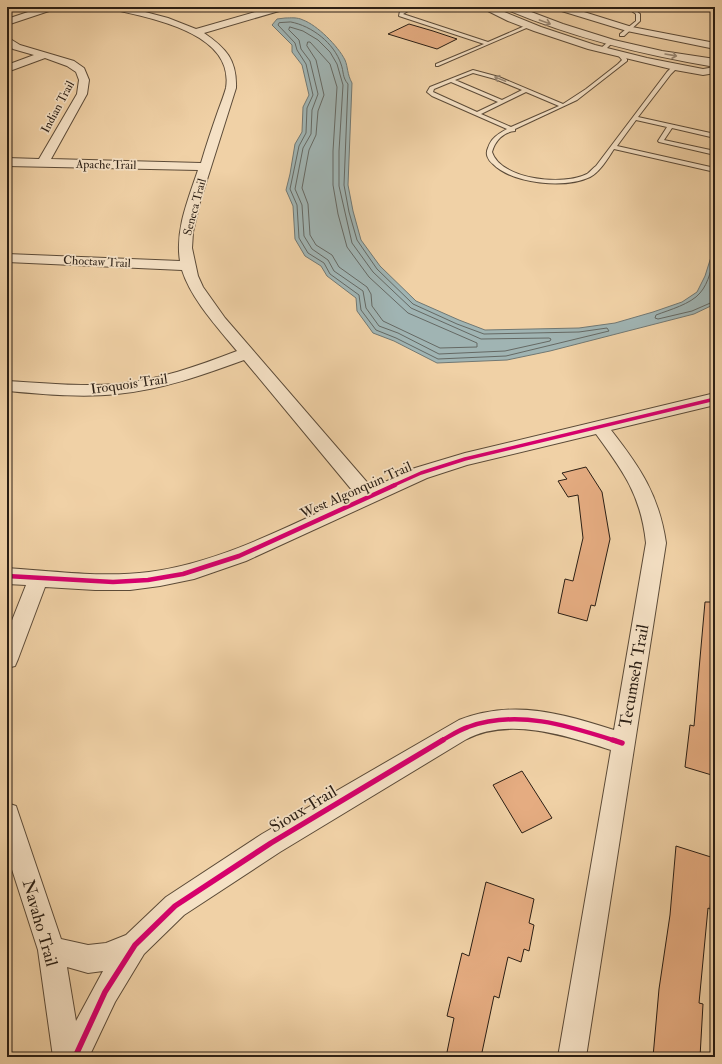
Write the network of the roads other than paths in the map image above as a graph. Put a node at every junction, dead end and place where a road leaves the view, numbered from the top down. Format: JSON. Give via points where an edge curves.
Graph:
{"nodes":[{"id":1,"x":52,"y":7,"type":"edge"},
{"id":2,"x":114,"y":7,"type":"edge"},
{"id":3,"x":283,"y":7,"type":"edge"},
{"id":4,"x":413,"y":7,"type":"edge"},
{"id":5,"x":484,"y":7,"type":"edge"},
{"id":6,"x":532,"y":7,"type":"edge"},
{"id":7,"x":536,"y":7,"type":"edge"},
{"id":8,"x":558,"y":7,"type":"edge"},
{"id":9,"x":590,"y":7,"type":"edge"},
{"id":10,"x":510,"y":11,"type":"edge"},
{"id":11,"x":7,"y":22,"type":"edge"},
{"id":12,"x":529,"y":26,"type":"junction"},
{"id":13,"x":197,"y":32,"type":"junction"},
{"id":14,"x":626,"y":32,"type":"junction"},
{"id":15,"x":7,"y":40,"type":"edge"},
{"id":16,"x":611,"y":42,"type":"junction"},
{"id":17,"x":488,"y":44,"type":"junction"},
{"id":18,"x":715,"y":46,"type":"edge"},
{"id":19,"x":602,"y":50,"type":"junction"},
{"id":20,"x":44,"y":55,"type":"junction"},
{"id":21,"x":620,"y":55,"type":"junction"},
{"id":22,"x":715,"y":55,"type":"edge"},
{"id":23,"x":715,"y":63,"type":"edge"},
{"id":24,"x":438,"y":65,"type":"dead end"},
{"id":25,"x":680,"y":68,"type":"junction"},
{"id":26,"x":7,"y":70,"type":"edge"},
{"id":27,"x":715,"y":70,"type":"edge"},
{"id":28,"x":451,"y":80,"type":"junction"},
{"id":29,"x":526,"y":90,"type":"junction"},
{"id":30,"x":502,"y":102,"type":"junction"},
{"id":31,"x":562,"y":105,"type":"junction"},
{"id":32,"x":477,"y":114,"type":"junction"},
{"id":33,"x":635,"y":118,"type":"junction"},
{"id":34,"x":670,"y":126,"type":"junction"},
{"id":35,"x":513,"y":130,"type":"junction"},
{"id":36,"x":715,"y":136,"type":"edge"},
{"id":37,"x":613,"y":147,"type":"junction"},
{"id":38,"x":656,"y":148,"type":"junction"},
{"id":39,"x":715,"y":153,"type":"edge"},
{"id":40,"x":7,"y":162,"type":"edge"},
{"id":41,"x":42,"y":164,"type":"junction"},
{"id":42,"x":206,"y":167,"type":"junction"},
{"id":43,"x":715,"y":170,"type":"edge"},
{"id":44,"x":7,"y":258,"type":"edge"},
{"id":45,"x":188,"y":266,"type":"junction"},
{"id":46,"x":247,"y":353,"type":"junction"},
{"id":47,"x":7,"y":386,"type":"edge"},
{"id":48,"x":715,"y":399,"type":"edge"},
{"id":49,"x":600,"y":427,"type":"junction"},
{"id":50,"x":368,"y":496,"type":"junction"},
{"id":51,"x":7,"y":576,"type":"edge"},
{"id":52,"x":39,"y":578,"type":"junction"},
{"id":53,"x":7,"y":659,"type":"edge"},
{"id":54,"x":622,"y":743,"type":"junction"},
{"id":55,"x":7,"y":814,"type":"edge"},
{"id":56,"x":135,"y":945,"type":"junction"},
{"id":57,"x":51,"y":950,"type":"junction"},
{"id":58,"x":67,"y":1057,"type":"edge"},
{"id":59,"x":75,"y":1057,"type":"edge"},
{"id":60,"x":572,"y":1057,"type":"edge"}],
"edges":[{"from":1,"to":11,"type":"street"},
{"from":2,"to":13,"type":"street","name":"Seneca Trail","via":[[158,18]]},
{"from":3,"to":13,"type":"street"},
{"from":4,"to":17,"type":"lane","via":[[402,12],[401,16]]},
{"from":5,"to":10,"type":"street"},
{"from":6,"to":10,"type":"street"},
{"from":7,"to":14,"type":"street","via":[[594,28]]},
{"from":8,"to":14,"type":"street"},
{"from":9,"to":14,"type":"lane","via":[[630,8],[638,14],[638,21]]},
{"from":10,"to":12,"type":"street"},
{"from":10,"to":16,"type":"street","one_way":true},
{"from":12,"to":17,"type":"lane"},
{"from":12,"to":19,"type":"street"},
{"from":13,"to":42,"type":"street","name":"Seneca Trail","via":[[225,57],[231,72],[231,88]]},
{"from":14,"to":16,"type":"street"},
{"from":14,"to":18,"type":"street"},
{"from":14,"to":22,"type":"street"},
{"from":15,"to":20,"type":"street","name":"Indian Trail","via":[[22,50]]},
{"from":16,"to":19,"type":"lane"},
{"from":16,"to":23,"type":"street","one_way":true},
{"from":17,"to":24,"type":"lane"},
{"from":19,"to":21,"type":"street"},
{"from":20,"to":26,"type":"street"},
{"from":20,"to":41,"type":"street","name":"Indian Trail","via":[[78,68],[86,81],[82,94]]},
{"from":21,"to":25,"type":"street"},
{"from":21,"to":31,"type":"lane","via":[[625,60],[617,68]]},
{"from":25,"to":27,"type":"street","via":[[703,72]]},
{"from":25,"to":33,"type":"lane","via":[[669,73]]},
{"from":29,"to":28,"type":"lane","one_way":true,"via":[[473,71]]},
{"from":28,"to":30,"type":"lane"},
{"from":28,"to":32,"type":"lane","via":[[432,88],[430,92]]},
{"from":29,"to":30,"type":"lane"},
{"from":29,"to":31,"type":"lane"},
{"from":30,"to":32,"type":"lane"},
{"from":31,"to":35,"type":"lane"},
{"from":32,"to":35,"type":"lane"},
{"from":33,"to":34,"type":"lane"},
{"from":33,"to":37,"type":"lane"},
{"from":34,"to":36,"type":"lane"},
{"from":34,"to":38,"type":"lane"},
{"from":35,"to":37,"type":"lane","via":[[493,142],[489,150],[491,160],[521,177],[546,182],[590,174]]},
{"from":37,"to":38,"type":"lane"},
{"from":38,"to":39,"type":"lane"},
{"from":38,"to":43,"type":"lane"},
{"from":40,"to":41,"type":"street","name":"Apache Trail"},
{"from":41,"to":42,"type":"street","name":"Apache Trail"},
{"from":42,"to":45,"type":"street","name":"Seneca Trail","via":[[186,232]]},
{"from":44,"to":45,"type":"street","name":"Choctaw Trail"},
{"from":45,"to":46,"type":"street","name":"Seneca Trail","via":[[196,287]]},
{"from":46,"to":47,"type":"street","name":"Iroquois Trail","via":[[168,380],[132,387],[82,390]]},
{"from":46,"to":50,"type":"street","name":"Seneca Trail"},
{"from":48,"to":49,"type":"street","name":"West Algonquin Trail"},
{"from":49,"to":50,"type":"street","name":"West Algonquin Trail","via":[[465,459],[420,473]]},
{"from":49,"to":54,"type":"street","name":"Tecumseh Trail","via":[[639,482],[652,511],[656,532]]},
{"from":50,"to":52,"type":"street","name":"West Algonquin Trail","via":[[239,556],[175,575],[148,580],[107,582]]},
{"from":51,"to":52,"type":"street","name":"West Algonquin Trail"},
{"from":52,"to":53,"type":"street"},
{"from":54,"to":56,"type":"street","name":"Sioux Trail","via":[[559,723],[529,718],[498,720],[470,726],[271,843],[175,906]]},
{"from":54,"to":60,"type":"street","name":"Tecumseh Trail"},
{"from":55,"to":57,"type":"street","name":"Navaho Trail"},
{"from":56,"to":57,"type":"street","name":"Sioux Trail","via":[[106,957],[88,958]]},
{"from":56,"to":59,"type":"street","name":"Sioux Trail","via":[[105,992]]},
{"from":57,"to":58,"type":"street","name":"Navaho Trail"}]}
